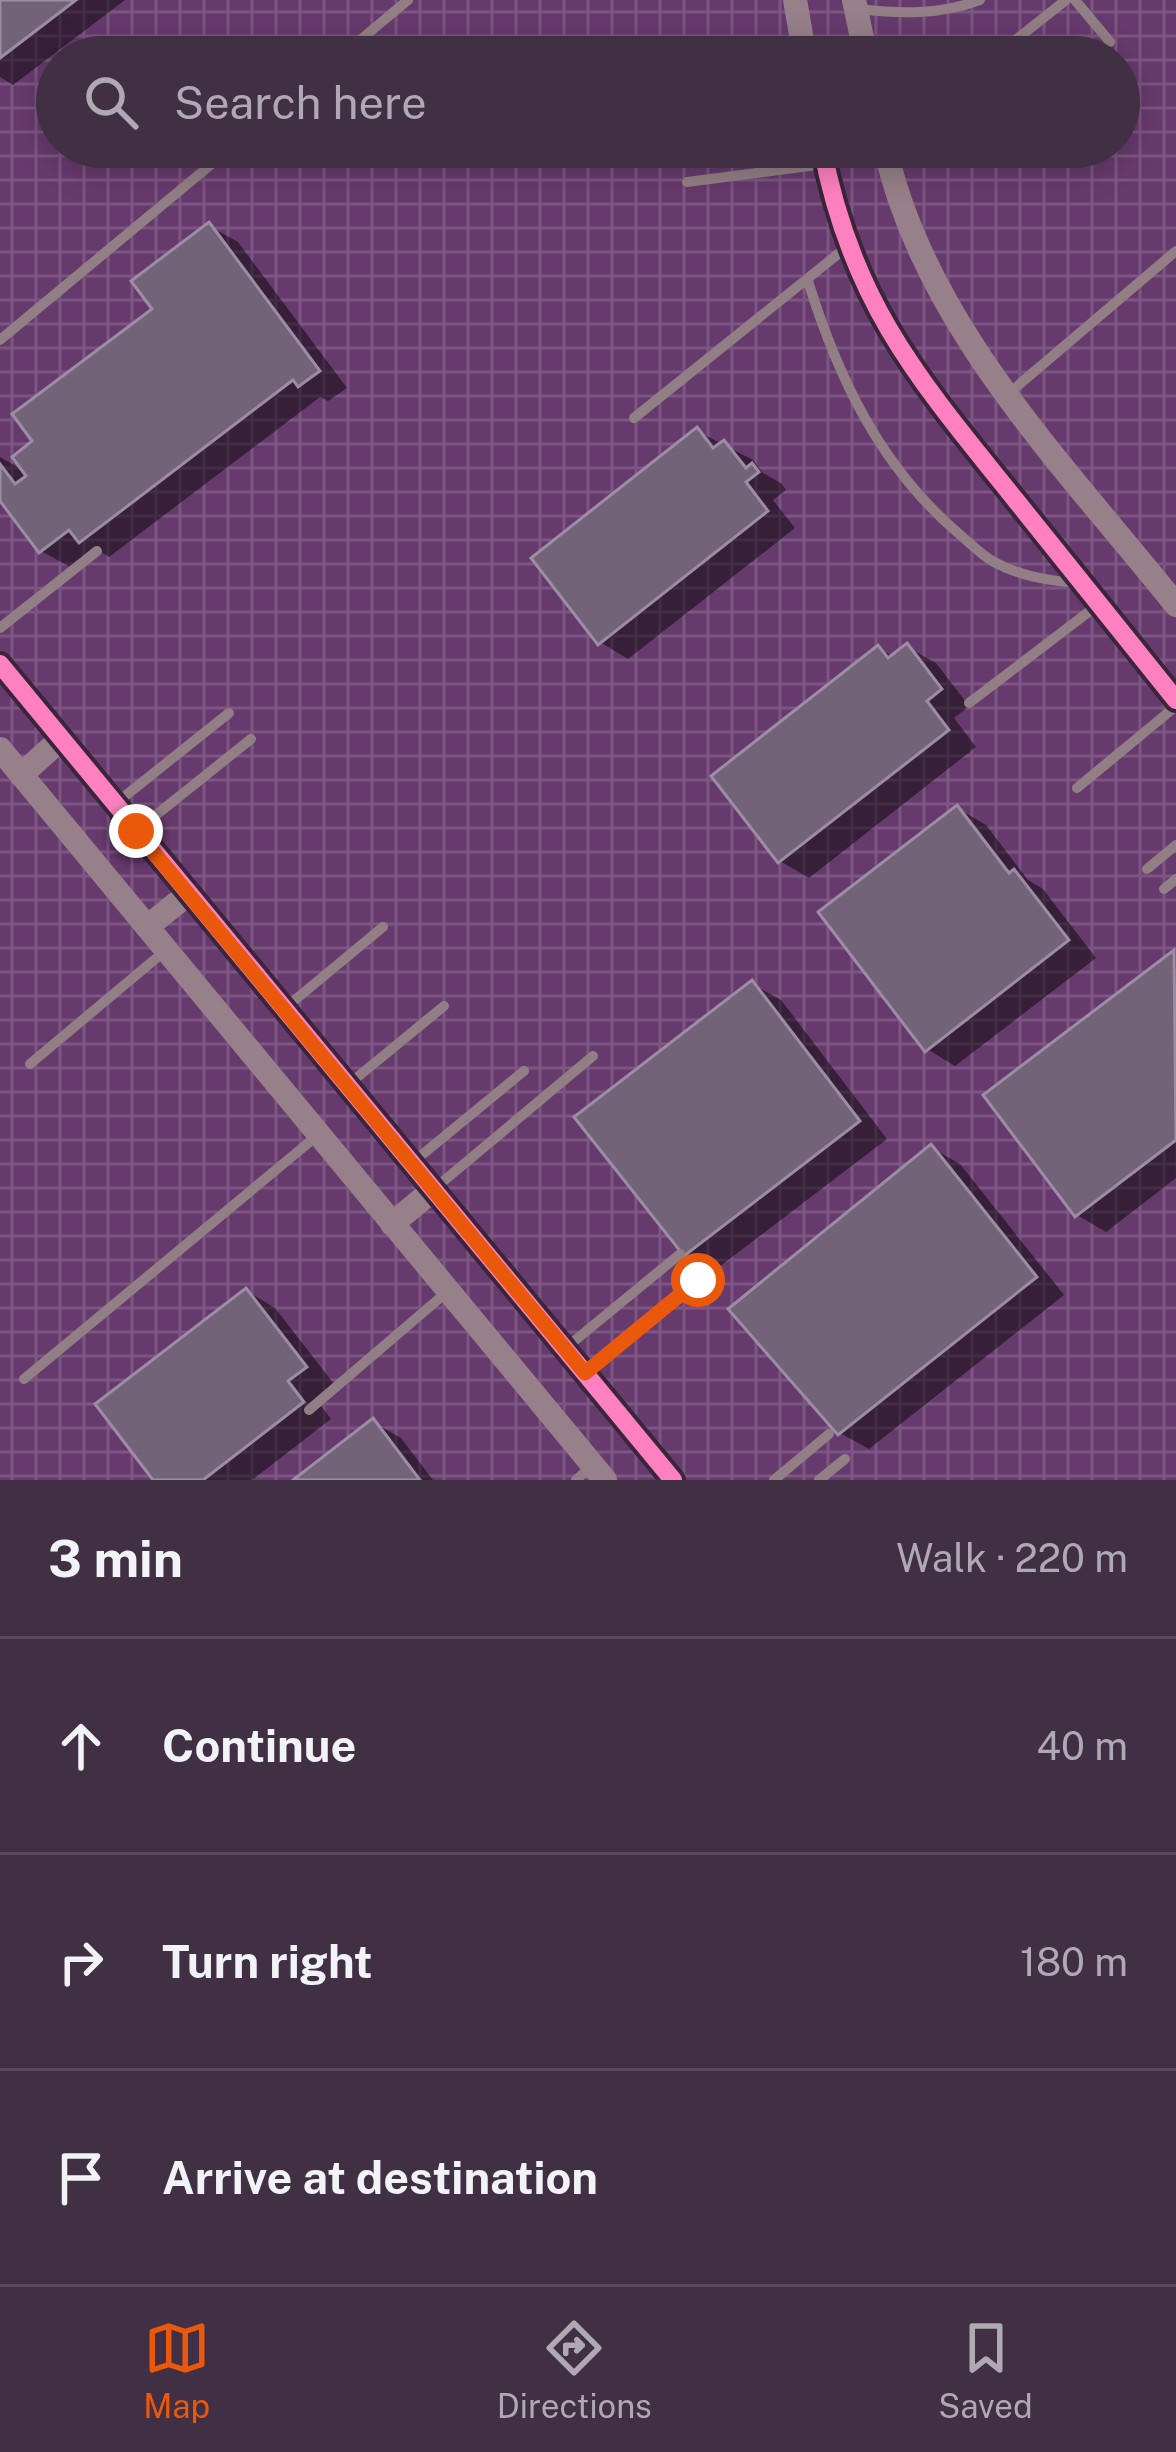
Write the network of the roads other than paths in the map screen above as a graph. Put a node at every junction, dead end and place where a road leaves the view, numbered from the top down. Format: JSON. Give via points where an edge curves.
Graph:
{"nodes":[{"id":1,"x":408,"y":0,"type":"edge"},
{"id":2,"x":795,"y":0,"type":"edge"},
{"id":3,"x":980,"y":0,"type":"edge"},
{"id":4,"x":1070,"y":0,"type":"edge"},
{"id":5,"x":855,"y":4,"type":"edge"},
{"id":6,"x":365,"y":36,"type":"edge"},
{"id":7,"x":802,"y":36,"type":"edge"},
{"id":8,"x":862,"y":36,"type":"edge"},
{"id":9,"x":1022,"y":36,"type":"edge"},
{"id":10,"x":1104,"y":36,"type":"edge"},
{"id":11,"x":207,"y":168,"type":"edge"},
{"id":12,"x":761,"y":168,"type":"edge"},
{"id":13,"x":827,"y":168,"type":"edge"},
{"id":14,"x":896,"y":168,"type":"edge"},
{"id":15,"x":687,"y":182,"type":"dead end"},
{"id":16,"x":848,"y":246,"type":"junction"},
{"id":17,"x":1176,"y":251,"type":"edge"},
{"id":18,"x":808,"y":281,"type":"junction"},
{"id":19,"x":0,"y":340,"type":"edge"},
{"id":20,"x":1008,"y":394,"type":"junction"},
{"id":21,"x":634,"y":418,"type":"dead end"},
{"id":22,"x":98,"y":550,"type":"dead end"},
{"id":23,"x":1082,"y":584,"type":"junction"},
{"id":24,"x":1099,"y":604,"type":"junction"},
{"id":25,"x":1176,"y":605,"type":"edge"},
{"id":26,"x":0,"y":628,"type":"edge"},
{"id":27,"x":0,"y":664,"type":"edge"},
{"id":28,"x":969,"y":703,"type":"dead end"},
{"id":29,"x":1176,"y":703,"type":"edge"},
{"id":30,"x":230,"y":713,"type":"dead end"},
{"id":31,"x":61,"y":739,"type":"junction"},
{"id":32,"x":251,"y":739,"type":"dead end"},
{"id":33,"x":8,"y":766,"type":"edge"},
{"id":34,"x":1077,"y":788,"type":"dead end"},
{"id":35,"x":115,"y":805,"type":"junction"},
{"id":36,"x":136,"y":831,"type":"junction"},
{"id":37,"x":1176,"y":845,"type":"edge"},
{"id":38,"x":1148,"y":868,"type":"dead end"},
{"id":39,"x":1176,"y":879,"type":"edge"},
{"id":40,"x":1164,"y":889,"type":"dead end"},
{"id":41,"x":188,"y":894,"type":"junction"},
{"id":42,"x":147,"y":927,"type":"junction"},
{"id":43,"x":383,"y":927,"type":"dead end"},
{"id":44,"x":166,"y":950,"type":"junction"},
{"id":45,"x":444,"y":1006,"type":"dead end"},
{"id":46,"x":284,"y":1009,"type":"junction"},
{"id":47,"x":593,"y":1056,"type":"dead end"},
{"id":48,"x":29,"y":1064,"type":"dead end"},
{"id":49,"x":524,"y":1071,"type":"dead end"},
{"id":50,"x":347,"y":1085,"type":"junction"},
{"id":51,"x":318,"y":1135,"type":"junction"},
{"id":52,"x":412,"y":1163,"type":"junction"},
{"id":53,"x":433,"y":1190,"type":"junction"},
{"id":54,"x":392,"y":1224,"type":"junction"},
{"id":55,"x":680,"y":1254,"type":"dead end"},
{"id":56,"x":698,"y":1280,"type":"dead end"},
{"id":57,"x":448,"y":1291,"type":"junction"},
{"id":58,"x":565,"y":1349,"type":"junction"},
{"id":59,"x":585,"y":1373,"type":"junction"},
{"id":60,"x":24,"y":1379,"type":"dead end"},
{"id":61,"x":308,"y":1410,"type":"dead end"},
{"id":62,"x":829,"y":1434,"type":"dead end"},
{"id":63,"x":845,"y":1459,"type":"dead end"},
{"id":64,"x":591,"y":1475,"type":"edge"},
{"id":65,"x":673,"y":1480,"type":"edge"},
{"id":66,"x":774,"y":1480,"type":"edge"},
{"id":67,"x":819,"y":1480,"type":"edge"}],
"edges":[{"from":1,"to":6,"type":"lane"},
{"from":2,"to":7,"type":"street"},
{"from":3,"to":5,"type":"lane","via":[[906,14]]},
{"from":4,"to":9,"type":"lane"},
{"from":4,"to":10,"type":"lane"},
{"from":5,"to":8,"type":"street"},
{"from":11,"to":19,"type":"lane"},
{"from":12,"to":15,"type":"lane"},
{"from":13,"to":16,"type":"street"},
{"from":14,"to":20,"type":"street","via":[[909,229],[940,295]]},
{"from":16,"to":18,"type":"lane"},
{"from":16,"to":23,"type":"street","via":[[894,342]]},
{"from":17,"to":20,"type":"lane"},
{"from":18,"to":21,"type":"lane"},
{"from":18,"to":23,"type":"lane","via":[[857,408],[939,517],[991,561],[1036,579]]},
{"from":20,"to":25,"type":"street"},
{"from":22,"to":26,"type":"lane"},
{"from":23,"to":24,"type":"street"},
{"from":24,"to":28,"type":"lane"},
{"from":24,"to":29,"type":"street"},
{"from":27,"to":31,"type":"street"},
{"from":29,"to":34,"type":"lane"},
{"from":30,"to":35,"type":"lane"},
{"from":31,"to":33,"type":"street"},
{"from":31,"to":35,"type":"street"},
{"from":32,"to":36,"type":"lane"},
{"from":33,"to":42,"type":"street"},
{"from":35,"to":36,"type":"street"},
{"from":36,"to":41,"type":"street"},
{"from":37,"to":38,"type":"lane"},
{"from":39,"to":40,"type":"lane"},
{"from":41,"to":42,"type":"street"},
{"from":41,"to":46,"type":"street"},
{"from":42,"to":44,"type":"street"},
{"from":43,"to":46,"type":"lane"},
{"from":44,"to":48,"type":"lane"},
{"from":44,"to":51,"type":"street"},
{"from":45,"to":50,"type":"lane"},
{"from":46,"to":50,"type":"street"},
{"from":47,"to":53,"type":"lane"},
{"from":49,"to":52,"type":"lane"},
{"from":50,"to":52,"type":"street"},
{"from":51,"to":54,"type":"street"},
{"from":51,"to":60,"type":"lane"},
{"from":52,"to":53,"type":"street"},
{"from":53,"to":54,"type":"street"},
{"from":53,"to":58,"type":"street"},
{"from":54,"to":57,"type":"street"},
{"from":55,"to":58,"type":"lane"},
{"from":56,"to":59,"type":"lane"},
{"from":57,"to":61,"type":"lane"},
{"from":57,"to":64,"type":"street"},
{"from":58,"to":59,"type":"street"},
{"from":59,"to":65,"type":"street"},
{"from":62,"to":66,"type":"lane"},
{"from":63,"to":67,"type":"lane"}]}
